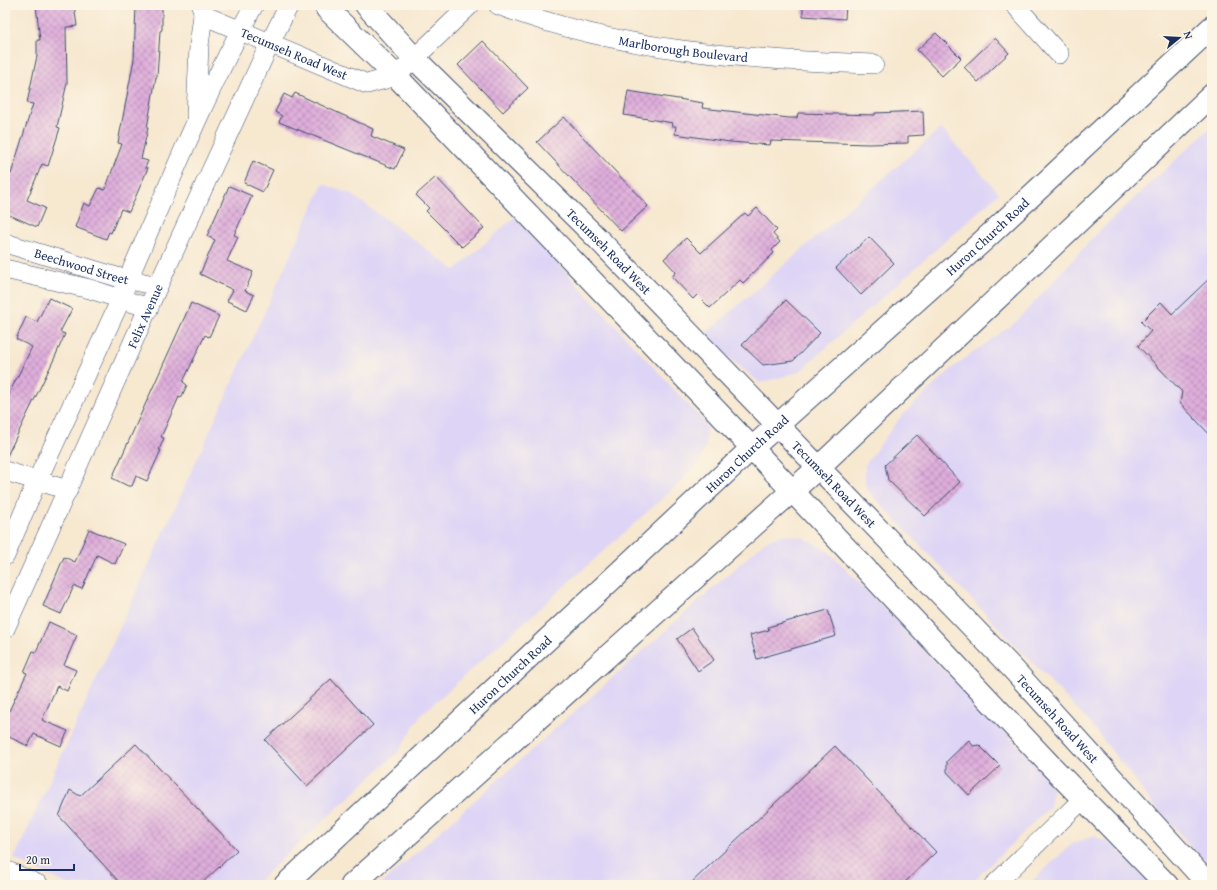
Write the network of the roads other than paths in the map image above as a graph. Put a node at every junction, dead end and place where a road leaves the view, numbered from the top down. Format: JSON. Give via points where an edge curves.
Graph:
{"nodes":[{"id":1,"x":254,"y":5,"type":"edge"},
{"id":2,"x":289,"y":5,"type":"edge"},
{"id":3,"x":325,"y":5,"type":"edge"},
{"id":4,"x":366,"y":5,"type":"edge"},
{"id":5,"x":470,"y":5,"type":"edge"},
{"id":6,"x":498,"y":5,"type":"edge"},
{"id":7,"x":1015,"y":5,"type":"edge"},
{"id":8,"x":202,"y":10,"type":"edge"},
{"id":9,"x":1212,"y":27,"type":"edge"},
{"id":10,"x":239,"y":31,"type":"junction"},
{"id":11,"x":270,"y":43,"type":"junction"},
{"id":12,"x":1060,"y":54,"type":"dead end"},
{"id":13,"x":414,"y":58,"type":"junction"},
{"id":14,"x":874,"y":64,"type":"dead end"},
{"id":15,"x":396,"y":76,"type":"junction"},
{"id":16,"x":1212,"y":95,"type":"edge"},
{"id":17,"x":196,"y":125,"type":"junction"},
{"id":18,"x":5,"y":243,"type":"edge"},
{"id":19,"x":5,"y":269,"type":"edge"},
{"id":20,"x":128,"y":279,"type":"junction"},
{"id":21,"x":158,"y":286,"type":"junction"},
{"id":22,"x":121,"y":300,"type":"junction"},
{"id":23,"x":149,"y":308,"type":"junction"},
{"id":24,"x":778,"y":424,"type":"junction"},
{"id":25,"x":752,"y":448,"type":"junction"},
{"id":26,"x":819,"y":467,"type":"junction"},
{"id":27,"x":5,"y":471,"type":"edge"},
{"id":28,"x":37,"y":481,"type":"junction"},
{"id":29,"x":68,"y":490,"type":"junction"},
{"id":30,"x":792,"y":492,"type":"junction"},
{"id":31,"x":5,"y":556,"type":"edge"},
{"id":32,"x":5,"y":629,"type":"edge"},
{"id":33,"x":1083,"y":799,"type":"junction"},
{"id":34,"x":5,"y":870,"type":"edge"},
{"id":35,"x":39,"y":885,"type":"edge"},
{"id":36,"x":285,"y":885,"type":"edge"},
{"id":37,"x":352,"y":885,"type":"edge"},
{"id":38,"x":994,"y":885,"type":"edge"},
{"id":39,"x":1167,"y":885,"type":"edge"},
{"id":40,"x":1209,"y":885,"type":"edge"}],
"edges":[{"from":1,"to":10,"type":"street"},
{"from":2,"to":11,"type":"street","name":"Felix Avenue"},
{"from":3,"to":15,"type":"main road"},
{"from":4,"to":13,"type":"main road","name":"Tecumseh Road West"},
{"from":5,"to":13,"type":"street"},
{"from":6,"to":14,"type":"street","name":"Marlborough Boulevard","via":[[538,20],[636,44],[789,61]]},
{"from":7,"to":12,"type":"street"},
{"from":8,"to":10,"type":"street","name":"Tecumseh Road West"},
{"from":8,"to":17,"type":"street"},
{"from":9,"to":24,"type":"main road","name":"Huron Church Road","via":[[984,240]]},
{"from":10,"to":11,"type":"street","name":"Tecumseh Road West"},
{"from":10,"to":17,"type":"street"},
{"from":11,"to":15,"type":"street","name":"Tecumseh Road West","via":[[367,84]]},
{"from":11,"to":21,"type":"street","name":"Felix Avenue"},
{"from":13,"to":15,"type":"street"},
{"from":13,"to":24,"type":"main road","name":"Tecumseh Road West","via":[[599,240]]},
{"from":15,"to":25,"type":"main road"},
{"from":16,"to":26,"type":"main road"},
{"from":17,"to":20,"type":"street"},
{"from":18,"to":20,"type":"street","name":"Beechwood Street"},
{"from":19,"to":22,"type":"street","name":"Beechwood Street","via":[[90,289]]},
{"from":20,"to":21,"type":"street","name":"Beechwood Street"},
{"from":20,"to":22,"type":"street"},
{"from":21,"to":23,"type":"street","name":"Felix Avenue"},
{"from":22,"to":23,"type":"street","name":"Beechwood Street"},
{"from":22,"to":28,"type":"street"},
{"from":23,"to":29,"type":"street","name":"Felix Avenue"},
{"from":24,"to":25,"type":"main road","name":"Huron Church Road"},
{"from":24,"to":26,"type":"main road","name":"Tecumseh Road West"},
{"from":25,"to":30,"type":"main road"},
{"from":25,"to":36,"type":"main road","name":"Huron Church Road"},
{"from":26,"to":30,"type":"main road"},
{"from":26,"to":40,"type":"main road","name":"Tecumseh Road West","via":[[1012,668]]},
{"from":27,"to":28,"type":"street"},
{"from":28,"to":29,"type":"street"},
{"from":28,"to":31,"type":"street"},
{"from":29,"to":32,"type":"street","name":"Felix Avenue"},
{"from":30,"to":33,"type":"main road"},
{"from":30,"to":37,"type":"main road"},
{"from":33,"to":38,"type":"street"},
{"from":33,"to":39,"type":"main road"},
{"from":34,"to":35,"type":"street"}]}
